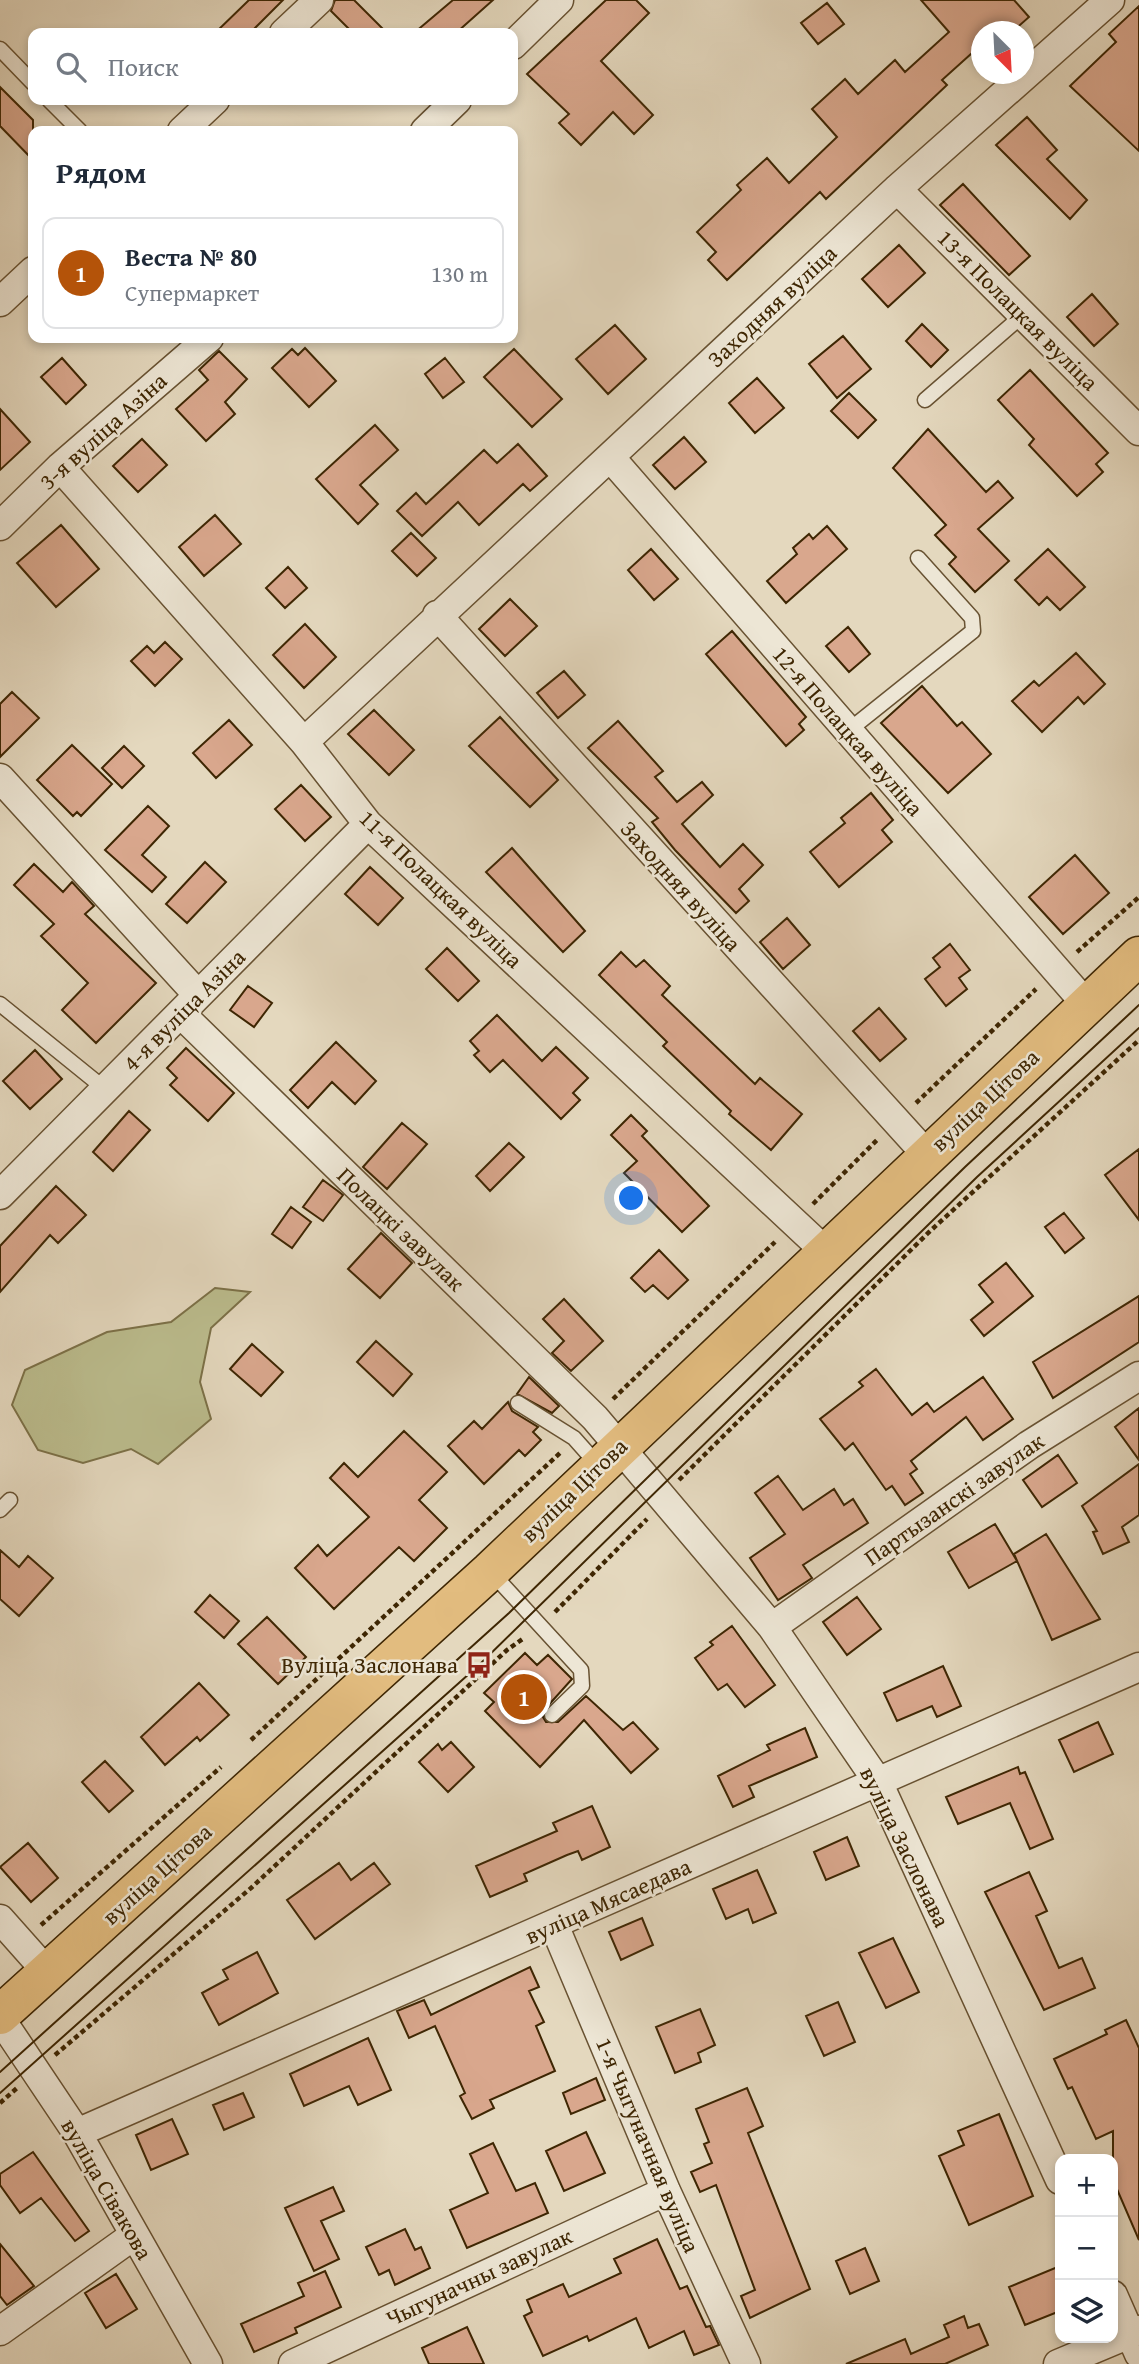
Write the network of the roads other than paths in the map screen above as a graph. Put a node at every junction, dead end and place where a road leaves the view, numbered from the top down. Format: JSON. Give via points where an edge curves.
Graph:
{"nodes":[{"id":1,"x":319,"y":0,"type":"edge"},
{"id":2,"x":559,"y":0,"type":"edge"},
{"id":3,"x":1110,"y":0,"type":"edge"},
{"id":4,"x":289,"y":28,"type":"edge"},
{"id":5,"x":518,"y":40,"type":"edge"},
{"id":6,"x":0,"y":49,"type":"edge"},
{"id":7,"x":28,"y":78,"type":"edge"},
{"id":8,"x":54,"y":105,"type":"edge"},
{"id":9,"x":210,"y":105,"type":"edge"},
{"id":10,"x":452,"y":105,"type":"edge"},
{"id":11,"x":75,"y":126,"type":"edge"},
{"id":12,"x":187,"y":126,"type":"edge"},
{"id":13,"x":430,"y":126,"type":"edge"},
{"id":14,"x":897,"y":189,"type":"junction"},
{"id":15,"x":28,"y":276,"type":"edge"},
{"id":16,"x":0,"y":302,"type":"edge"},
{"id":17,"x":1023,"y":315,"type":"junction"},
{"id":18,"x":203,"y":343,"type":"edge"},
{"id":19,"x":925,"y":400,"type":"dead end"},
{"id":20,"x":1139,"y":431,"type":"edge"},
{"id":21,"x":610,"y":457,"type":"junction"},
{"id":22,"x":60,"y":467,"type":"junction"},
{"id":23,"x":0,"y":526,"type":"edge"},
{"id":24,"x":918,"y":558,"type":"dead end"},
{"id":25,"x":437,"y":615,"type":"junction"},
{"id":26,"x":848,"y":731,"type":"junction"},
{"id":27,"x":304,"y":742,"type":"junction"},
{"id":28,"x":0,"y":778,"type":"edge"},
{"id":29,"x":368,"y":824,"type":"junction"},
{"id":30,"x":1139,"y":956,"type":"edge"},
{"id":31,"x":0,"y":1004,"type":"edge"},
{"id":32,"x":1086,"y":1004,"type":"junction"},
{"id":33,"x":189,"y":1005,"type":"junction"},
{"id":34,"x":105,"y":1089,"type":"junction"},
{"id":35,"x":927,"y":1155,"type":"junction"},
{"id":36,"x":0,"y":1195,"type":"edge"},
{"id":37,"x":825,"y":1251,"type":"junction"},
{"id":38,"x":1139,"y":1376,"type":"edge"},
{"id":39,"x":518,"y":1403,"type":"dead end"},
{"id":40,"x":609,"y":1456,"type":"junction"},
{"id":41,"x":490,"y":1571,"type":"junction"},
{"id":42,"x":772,"y":1628,"type":"junction"},
{"id":43,"x":1139,"y":1667,"type":"edge"},
{"id":44,"x":552,"y":1715,"type":"dead end"},
{"id":45,"x":878,"y":1782,"type":"junction"},
{"id":46,"x":0,"y":1919,"type":"edge"},
{"id":47,"x":554,"y":1925,"type":"junction"},
{"id":48,"x":48,"y":1973,"type":"junction"},
{"id":49,"x":0,"y":2016,"type":"edge"},
{"id":50,"x":76,"y":2133,"type":"junction"},
{"id":51,"x":1055,"y":2169,"type":"edge"},
{"id":52,"x":666,"y":2191,"type":"junction"},
{"id":53,"x":133,"y":2236,"type":"junction"},
{"id":54,"x":1118,"y":2305,"type":"edge"},
{"id":55,"x":0,"y":2330,"type":"edge"},
{"id":56,"x":1136,"y":2339,"type":"edge"},
{"id":57,"x":208,"y":2364,"type":"edge"},
{"id":58,"x":293,"y":2364,"type":"edge"},
{"id":59,"x":747,"y":2364,"type":"edge"},
{"id":60,"x":1058,"y":2364,"type":"edge"}],
"edges":[{"from":1,"to":4,"type":"street"},
{"from":2,"to":5,"type":"street"},
{"from":3,"to":14,"type":"street","name":"Заходняя вуліца"},
{"from":6,"to":7,"type":"lane"},
{"from":8,"to":11,"type":"lane"},
{"from":9,"to":12,"type":"street"},
{"from":10,"to":13,"type":"street"},
{"from":14,"to":17,"type":"street","name":"13-я Полацкая вуліца"},
{"from":14,"to":21,"type":"street","name":"Заходняя вуліца"},
{"from":15,"to":16,"type":"street"},
{"from":17,"to":19,"type":"lane"},
{"from":17,"to":20,"type":"street","name":"13-я Полацкая вуліца"},
{"from":18,"to":22,"type":"street","name":"3-я вуліца Азіна"},
{"from":21,"to":25,"type":"street","name":"Заходняя вуліца"},
{"from":21,"to":26,"type":"street","name":"12-я Полацкая вуліца"},
{"from":22,"to":23,"type":"street","name":"3-я вуліца Азіна"},
{"from":22,"to":27,"type":"street","name":"11-я Полацкая вуліца"},
{"from":24,"to":26,"type":"lane","via":[[972,618],[972,631]]},
{"from":25,"to":27,"type":"street","name":"Заходняя вуліца"},
{"from":25,"to":35,"type":"street","name":"Заходняя вуліца"},
{"from":26,"to":32,"type":"street","name":"12-я Полацкая вуліца"},
{"from":27,"to":29,"type":"street","name":"11-я Полацкая вуліца"},
{"from":28,"to":33,"type":"street","name":"Полацкі завулак"},
{"from":29,"to":33,"type":"street","name":"4-я вуліца Азіна"},
{"from":29,"to":37,"type":"street","name":"11-я Полацкая вуліца"},
{"from":30,"to":32,"type":"main road","name":"вуліца Цітова"},
{"from":31,"to":34,"type":"lane"},
{"from":32,"to":35,"type":"main road","name":"вуліца Цітова"},
{"from":33,"to":34,"type":"street","name":"4-я вуліца Азіна"},
{"from":33,"to":40,"type":"street","name":"Полацкі завулак","via":[[595,1418]]},
{"from":34,"to":36,"type":"street","name":"4-я вуліца Азіна"},
{"from":35,"to":37,"type":"main road","name":"вуліца Цітова"},
{"from":37,"to":40,"type":"main road","name":"вуліца Цітова"},
{"from":38,"to":42,"type":"street","name":"Партызанскі завулак","via":[[1029,1445]]},
{"from":39,"to":40,"type":"lane"},
{"from":40,"to":41,"type":"main road","name":"вуліца Цітова"},
{"from":40,"to":42,"type":"street","name":"вуліца Заслонава","via":[[663,1496]]},
{"from":41,"to":44,"type":"lane","via":[[582,1670],[582,1686]]},
{"from":41,"to":48,"type":"main road","name":"вуліца Цітова"},
{"from":42,"to":45,"type":"street","name":"вуліца Заслонава"},
{"from":43,"to":45,"type":"street","name":"вуліца Мясаедава"},
{"from":45,"to":47,"type":"street","name":"вуліца Мясаедава"},
{"from":45,"to":51,"type":"street","name":"вуліца Заслонава"},
{"from":46,"to":48,"type":"street"},
{"from":47,"to":50,"type":"street","name":"вуліца Мясаедава"},
{"from":47,"to":52,"type":"street","name":"1-я Чыгуначная вуліца"},
{"from":48,"to":49,"type":"main road","name":"вуліца Цітова"},
{"from":49,"to":50,"type":"street","name":"вуліца Сівакова"},
{"from":50,"to":53,"type":"street","name":"вуліца Сівакова"},
{"from":52,"to":58,"type":"street","name":"Чыгуначны завулак"},
{"from":52,"to":59,"type":"street","name":"1-я Чыгуначная вуліца"},
{"from":53,"to":55,"type":"street"},
{"from":53,"to":57,"type":"street","name":"вуліца Сівакова"},
{"from":54,"to":56,"type":"street"},
{"from":56,"to":60,"type":"street"}]}
